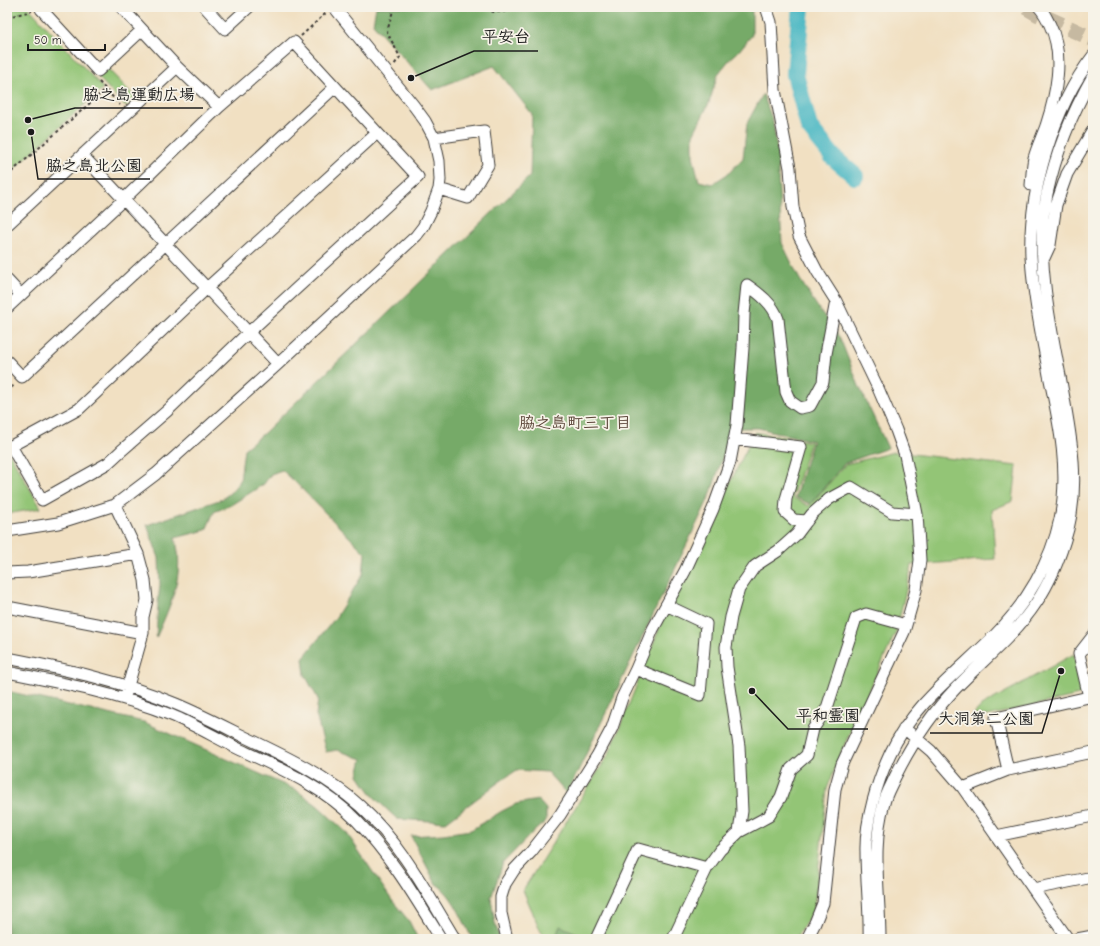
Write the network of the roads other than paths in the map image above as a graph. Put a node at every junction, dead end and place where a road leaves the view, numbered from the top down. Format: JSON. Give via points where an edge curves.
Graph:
{"nodes":[{"id":1,"x":121,"y":7,"type":"edge"},
{"id":2,"x":205,"y":7,"type":"edge"},
{"id":3,"x":249,"y":7,"type":"edge"},
{"id":4,"x":766,"y":7,"type":"edge"},
{"id":5,"x":1039,"y":7,"type":"edge"},
{"id":6,"x":42,"y":8,"type":"edge"},
{"id":7,"x":331,"y":10,"type":"edge"},
{"id":8,"x":142,"y":30,"type":"junction"},
{"id":9,"x":1093,"y":56,"type":"edge"},
{"id":10,"x":177,"y":67,"type":"junction"},
{"id":11,"x":1093,"y":76,"type":"edge"},
{"id":12,"x":335,"y":87,"type":"junction"},
{"id":13,"x":219,"y":107,"type":"junction"},
{"id":14,"x":1093,"y":130,"type":"edge"},
{"id":15,"x":377,"y":133,"type":"junction"},
{"id":16,"x":434,"y":138,"type":"junction"},
{"id":17,"x":82,"y":155,"type":"junction"},
{"id":18,"x":439,"y":189,"type":"junction"},
{"id":19,"x":123,"y":200,"type":"junction"},
{"id":20,"x":7,"y":225,"type":"edge"},
{"id":21,"x":165,"y":245,"type":"junction"},
{"id":22,"x":1031,"y":253,"type":"junction"},
{"id":23,"x":1042,"y":260,"type":"junction"},
{"id":24,"x":7,"y":280,"type":"edge"},
{"id":25,"x":207,"y":288,"type":"junction"},
{"id":26,"x":21,"y":295,"type":"junction"},
{"id":27,"x":836,"y":301,"type":"junction"},
{"id":28,"x":7,"y":308,"type":"edge"},
{"id":29,"x":248,"y":333,"type":"junction"},
{"id":30,"x":7,"y":361,"type":"edge"},
{"id":31,"x":278,"y":364,"type":"junction"},
{"id":32,"x":734,"y":439,"type":"junction"},
{"id":33,"x":115,"y":505,"type":"junction"},
{"id":34,"x":917,"y":514,"type":"junction"},
{"id":35,"x":807,"y":521,"type":"junction"},
{"id":36,"x":7,"y":531,"type":"edge"},
{"id":37,"x":138,"y":554,"type":"junction"},
{"id":38,"x":7,"y":573,"type":"edge"},
{"id":39,"x":666,"y":605,"type":"junction"},
{"id":40,"x":7,"y":607,"type":"edge"},
{"id":41,"x":906,"y":625,"type":"junction"},
{"id":42,"x":143,"y":633,"type":"junction"},
{"id":43,"x":1093,"y":636,"type":"edge"},
{"id":44,"x":7,"y":658,"type":"edge"},
{"id":45,"x":636,"y":669,"type":"junction"},
{"id":46,"x":7,"y":672,"type":"edge"},
{"id":47,"x":128,"y":687,"type":"junction"},
{"id":48,"x":1091,"y":696,"type":"edge"},
{"id":49,"x":124,"y":700,"type":"junction"},
{"id":50,"x":904,"y":728,"type":"junction"},
{"id":51,"x":916,"y":738,"type":"junction"},
{"id":52,"x":1093,"y":752,"type":"edge"},
{"id":53,"x":1008,"y":770,"type":"junction"},
{"id":54,"x":962,"y":788,"type":"junction"},
{"id":55,"x":1093,"y":816,"type":"edge"},
{"id":56,"x":739,"y":832,"type":"junction"},
{"id":57,"x":996,"y":836,"type":"junction"},
{"id":58,"x":707,"y":868,"type":"junction"},
{"id":59,"x":1093,"y":877,"type":"edge"},
{"id":60,"x":1033,"y":889,"type":"junction"},
{"id":61,"x":1093,"y":936,"type":"edge"},
{"id":62,"x":441,"y":939,"type":"edge"},
{"id":63,"x":455,"y":939,"type":"edge"},
{"id":64,"x":507,"y":939,"type":"edge"},
{"id":65,"x":596,"y":939,"type":"edge"},
{"id":66,"x":673,"y":939,"type":"edge"},
{"id":67,"x":807,"y":939,"type":"edge"},
{"id":68,"x":868,"y":939,"type":"edge"},
{"id":69,"x":880,"y":939,"type":"edge"},
{"id":70,"x":1068,"y":939,"type":"edge"},
{"id":71,"x":1077,"y":939,"type":"edge"}],
"edges":[{"from":1,"to":8,"type":"street"},
{"from":2,"to":3,"type":"street","via":[[225,29]]},
{"from":4,"to":27,"type":"street","via":[[772,22],[775,90],[790,168],[799,236]]},
{"from":5,"to":22,"type":"street","via":[[1052,30],[1058,50],[1058,69],[1046,124],[1034,159],[1028,210]]},
{"from":6,"to":8,"type":"street","via":[[98,71]]},
{"from":7,"to":16,"type":"street","via":[[418,111]]},
{"from":8,"to":10,"type":"street"},
{"from":9,"to":22,"type":"street","via":[[1084,67],[1059,117],[1041,168],[1032,208]]},
{"from":10,"to":13,"type":"street"},
{"from":10,"to":17,"type":"street"},
{"from":11,"to":23,"type":"street","via":[[1063,137],[1051,174],[1043,215]]},
{"from":12,"to":13,"type":"street","via":[[294,42]]},
{"from":12,"to":15,"type":"street"},
{"from":12,"to":21,"type":"street"},
{"from":13,"to":19,"type":"street"},
{"from":14,"to":23,"type":"street","via":[[1067,174],[1056,205],[1050,245]]},
{"from":15,"to":25,"type":"street"},
{"from":15,"to":29,"type":"street","via":[[418,177]]},
{"from":16,"to":18,"type":"street","via":[[439,161]]},
{"from":16,"to":18,"type":"street","via":[[484,131],[488,165],[468,198]]},
{"from":17,"to":19,"type":"street"},
{"from":17,"to":20,"type":"street"},
{"from":18,"to":31,"type":"street","via":[[423,227],[416,236]]},
{"from":19,"to":21,"type":"street"},
{"from":19,"to":26,"type":"street"},
{"from":21,"to":25,"type":"street"},
{"from":21,"to":30,"type":"street","via":[[22,377]]},
{"from":22,"to":50,"type":"street","via":[[1039,320],[1063,454],[1064,487],[1060,519],[1051,547],[1028,596],[995,635],[923,703]]},
{"from":23,"to":51,"type":"street","via":[[1048,314],[1071,433],[1074,463],[1073,496],[1068,528],[1049,581],[1036,604],[1003,642],[954,690]]},
{"from":24,"to":26,"type":"street"},
{"from":25,"to":29,"type":"street"},
{"from":25,"to":29,"type":"street","via":[[79,409],[11,446],[42,500],[108,462],[167,411]]},
{"from":26,"to":28,"type":"street"},
{"from":27,"to":32,"type":"street","via":[[823,382],[810,406],[800,408],[790,401],[786,392],[776,312],[762,296],[747,285]]},
{"from":27,"to":34,"type":"street","via":[[896,430],[905,455]]},
{"from":29,"to":31,"type":"street"},
{"from":31,"to":33,"type":"street","via":[[156,474]]},
{"from":32,"to":35,"type":"street","via":[[801,446],[786,499],[785,512],[794,520]]},
{"from":32,"to":39,"type":"street","via":[[730,462],[713,509]]},
{"from":33,"to":36,"type":"street","via":[[58,523]]},
{"from":33,"to":37,"type":"street"},
{"from":34,"to":35,"type":"street","via":[[892,512],[851,487],[829,498]]},
{"from":34,"to":41,"type":"street","via":[[920,560],[916,590]]},
{"from":35,"to":56,"type":"street","via":[[797,534],[755,566],[739,589],[731,617],[726,667],[739,746],[742,811]]},
{"from":37,"to":38,"type":"street","via":[[28,572]]},
{"from":37,"to":42,"type":"street","via":[[147,600]]},
{"from":39,"to":45,"type":"street"},
{"from":39,"to":45,"type":"street","via":[[706,624],[700,695]]},
{"from":40,"to":42,"type":"street"},
{"from":41,"to":56,"type":"street","via":[[866,614],[856,618],[827,708],[813,729],[807,755],[791,769],[781,797],[769,816]]},
{"from":41,"to":67,"type":"street","via":[[842,764],[835,789],[823,903]]},
{"from":42,"to":47,"type":"street"},
{"from":43,"to":48,"type":"street","via":[[1080,654]]},
{"from":44,"to":47,"type":"street","via":[[68,670]]},
{"from":45,"to":64,"type":"street","via":[[622,698],[612,728],[597,756],[560,815],[505,884],[501,897],[501,913]]},
{"from":46,"to":49,"type":"street","via":[[68,684]]},
{"from":47,"to":49,"type":"street"},
{"from":47,"to":63,"type":"street","via":[[176,704],[278,752],[339,789],[361,807],[405,859]]},
{"from":48,"to":53,"type":"street","via":[[996,718]]},
{"from":49,"to":62,"type":"street","via":[[171,715],[286,771],[329,797],[356,820],[380,846]]},
{"from":50,"to":51,"type":"street"},
{"from":50,"to":68,"type":"street","via":[[889,755],[876,790],[870,817],[866,849]]},
{"from":51,"to":54,"type":"street","via":[[931,751]]},
{"from":51,"to":69,"type":"street","via":[[884,800],[878,826],[876,858]]},
{"from":52,"to":53,"type":"street"},
{"from":53,"to":54,"type":"street"},
{"from":54,"to":57,"type":"street"},
{"from":55,"to":57,"type":"street"},
{"from":56,"to":58,"type":"street","via":[[720,850]]},
{"from":57,"to":60,"type":"street"},
{"from":58,"to":65,"type":"street","via":[[638,849]]},
{"from":58,"to":66,"type":"street"},
{"from":59,"to":60,"type":"street"},
{"from":60,"to":70,"type":"street"},
{"from":61,"to":71,"type":"street"}]}
